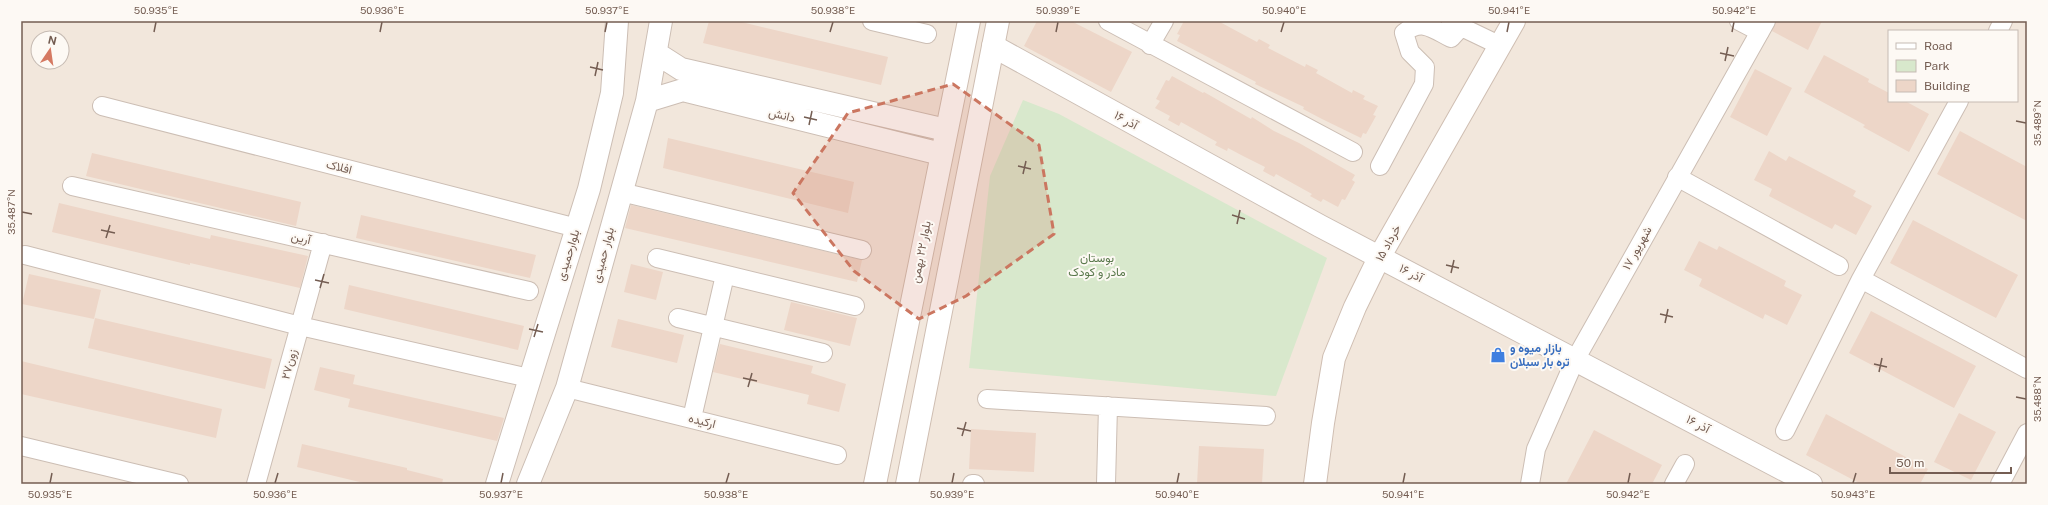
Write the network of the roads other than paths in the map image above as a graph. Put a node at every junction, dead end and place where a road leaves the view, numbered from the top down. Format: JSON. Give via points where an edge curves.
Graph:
{"nodes":[{"id":1,"x":617,"y":21,"type":"edge"},
{"id":2,"x":661,"y":21,"type":"edge"},
{"id":3,"x":872,"y":21,"type":"edge"},
{"id":4,"x":969,"y":21,"type":"edge"},
{"id":5,"x":998,"y":21,"type":"edge"},
{"id":6,"x":1108,"y":21,"type":"edge"},
{"id":7,"x":1164,"y":21,"type":"edge"},
{"id":8,"x":1514,"y":21,"type":"edge"},
{"id":9,"x":1739,"y":21,"type":"edge"},
{"id":10,"x":2003,"y":21,"type":"edge"},
{"id":11,"x":1455,"y":24,"type":"edge"},
{"id":12,"x":1763,"y":27,"type":"edge"},
{"id":13,"x":1998,"y":30,"type":"edge"},
{"id":14,"x":927,"y":34,"type":"dead end"},
{"id":15,"x":1150,"y":45,"type":"junction"},
{"id":16,"x":993,"y":46,"type":"junction"},
{"id":17,"x":1501,"y":46,"type":"junction"},
{"id":18,"x":656,"y":53,"type":"junction"},
{"id":19,"x":647,"y":101,"type":"junction"},
{"id":20,"x":1958,"y":102,"type":"edge"},
{"id":21,"x":102,"y":106,"type":"dead end"},
{"id":22,"x":946,"y":130,"type":"junction"},
{"id":23,"x":1353,"y":152,"type":"dead end"},
{"id":24,"x":941,"y":154,"type":"junction"},
{"id":25,"x":1380,"y":166,"type":"dead end"},
{"id":26,"x":1677,"y":177,"type":"junction"},
{"id":27,"x":72,"y":186,"type":"dead end"},
{"id":28,"x":621,"y":192,"type":"junction"},
{"id":29,"x":576,"y":228,"type":"junction"},
{"id":30,"x":323,"y":243,"type":"junction"},
{"id":31,"x":862,"y":250,"type":"dead end"},
{"id":32,"x":25,"y":255,"type":"dead end"},
{"id":33,"x":1380,"y":256,"type":"junction"},
{"id":34,"x":657,"y":258,"type":"dead end"},
{"id":35,"x":1839,"y":266,"type":"dead end"},
{"id":36,"x":725,"y":275,"type":"junction"},
{"id":37,"x":1861,"y":279,"type":"junction"},
{"id":38,"x":529,"y":291,"type":"dead end"},
{"id":39,"x":855,"y":306,"type":"dead end"},
{"id":40,"x":678,"y":318,"type":"dead end"},
{"id":41,"x":300,"y":326,"type":"junction"},
{"id":42,"x":713,"y":326,"type":"junction"},
{"id":43,"x":823,"y":353,"type":"dead end"},
{"id":44,"x":1575,"y":360,"type":"junction"},
{"id":45,"x":2027,"y":368,"type":"edge"},
{"id":46,"x":529,"y":378,"type":"junction"},
{"id":47,"x":567,"y":388,"type":"junction"},
{"id":48,"x":987,"y":398,"type":"dead end"},
{"id":49,"x":1108,"y":406,"type":"junction"},
{"id":50,"x":1266,"y":416,"type":"dead end"},
{"id":51,"x":692,"y":418,"type":"junction"},
{"id":52,"x":1785,"y":431,"type":"dead end"},
{"id":53,"x":2027,"y":433,"type":"edge"},
{"id":54,"x":21,"y":446,"type":"edge"},
{"id":55,"x":837,"y":455,"type":"dead end"},
{"id":56,"x":1685,"y":464,"type":"dead end"},
{"id":57,"x":179,"y":484,"type":"edge"},
{"id":58,"x":256,"y":484,"type":"edge"},
{"id":59,"x":497,"y":484,"type":"edge"},
{"id":60,"x":528,"y":484,"type":"edge"},
{"id":61,"x":875,"y":484,"type":"edge"},
{"id":62,"x":907,"y":484,"type":"edge"},
{"id":63,"x":1106,"y":484,"type":"edge"},
{"id":64,"x":1315,"y":484,"type":"edge"},
{"id":65,"x":1530,"y":484,"type":"edge"},
{"id":66,"x":1674,"y":484,"type":"edge"},
{"id":67,"x":1811,"y":484,"type":"edge"},
{"id":68,"x":2000,"y":484,"type":"edge"}],
"edges":[{"from":1,"to":29,"type":"street","name":"بلوارحمیدی","via":[[612,93],[589,189]]},
{"from":2,"to":18,"type":"street","name":"بلوار حمیدی"},
{"from":3,"to":14,"type":"street"},
{"from":4,"to":22,"type":"street","name":"بلوار ۲۲ بهمن"},
{"from":5,"to":16,"type":"street"},
{"from":6,"to":15,"type":"street"},
{"from":7,"to":15,"type":"street"},
{"from":8,"to":17,"type":"street","name":"۱۵ خرداد"},
{"from":9,"to":12,"type":"street"},
{"from":10,"to":13,"type":"street"},
{"from":11,"to":17,"type":"street"},
{"from":11,"to":25,"type":"street","via":[[1451,38],[1426,25],[1413,26],[1404,34],[1410,52],[1425,67],[1424,84]]},
{"from":12,"to":26,"type":"street","name":"۱۷ شهریور"},
{"from":15,"to":23,"type":"street"},
{"from":16,"to":33,"type":"street","name":"۱۶ آذر","via":[[1320,226]]},
{"from":16,"to":62,"type":"street"},
{"from":17,"to":33,"type":"street","name":"۱۵ خرداد"},
{"from":18,"to":19,"type":"street","name":"بلوار حمیدی"},
{"from":18,"to":22,"type":"street","name":"دانش","via":[[681,68]]},
{"from":19,"to":24,"type":"street","name":"دانش","via":[[683,90]]},
{"from":19,"to":28,"type":"street","name":"بلوار حمیدی"},
{"from":20,"to":37,"type":"street"},
{"from":21,"to":29,"type":"street","name":"افلاک"},
{"from":22,"to":24,"type":"street","name":"بلوار ۲۲ بهمن"},
{"from":24,"to":61,"type":"street","name":"بلوار ۲۲ بهمن"},
{"from":26,"to":35,"type":"street"},
{"from":26,"to":44,"type":"street","name":"۱۷ شهریور"},
{"from":27,"to":30,"type":"street","name":"آرین"},
{"from":28,"to":31,"type":"street"},
{"from":28,"to":47,"type":"street","name":"بلوار حمیدی"},
{"from":29,"to":46,"type":"street","name":"بلوارحمیدی"},
{"from":30,"to":38,"type":"street","name":"آرین"},
{"from":30,"to":41,"type":"street","name":"زون۲۷"},
{"from":32,"to":41,"type":"street"},
{"from":33,"to":44,"type":"street","name":"۱۶ آذر"},
{"from":33,"to":64,"type":"street","name":"۱۵ خرداد","via":[[1334,358]]},
{"from":34,"to":36,"type":"street"},
{"from":36,"to":39,"type":"street"},
{"from":36,"to":42,"type":"street"},
{"from":37,"to":45,"type":"street"},
{"from":37,"to":52,"type":"street"},
{"from":40,"to":42,"type":"street"},
{"from":41,"to":46,"type":"street"},
{"from":41,"to":58,"type":"street","name":"زون۲۷"},
{"from":42,"to":43,"type":"street"},
{"from":42,"to":51,"type":"street"},
{"from":44,"to":65,"type":"street","name":"۱۷ شهریور","via":[[1536,448]]},
{"from":44,"to":67,"type":"street","name":"۱۶ آذر"},
{"from":46,"to":59,"type":"street","name":"بلوارحمیدی"},
{"from":47,"to":51,"type":"street","name":"ارکیده"},
{"from":47,"to":60,"type":"street","name":"بلوار حمیدی"},
{"from":48,"to":49,"type":"street"},
{"from":49,"to":50,"type":"street"},
{"from":49,"to":63,"type":"street"},
{"from":51,"to":55,"type":"street","name":"ارکیده"},
{"from":53,"to":68,"type":"street"},
{"from":54,"to":57,"type":"street"},
{"from":56,"to":66,"type":"street"}]}
